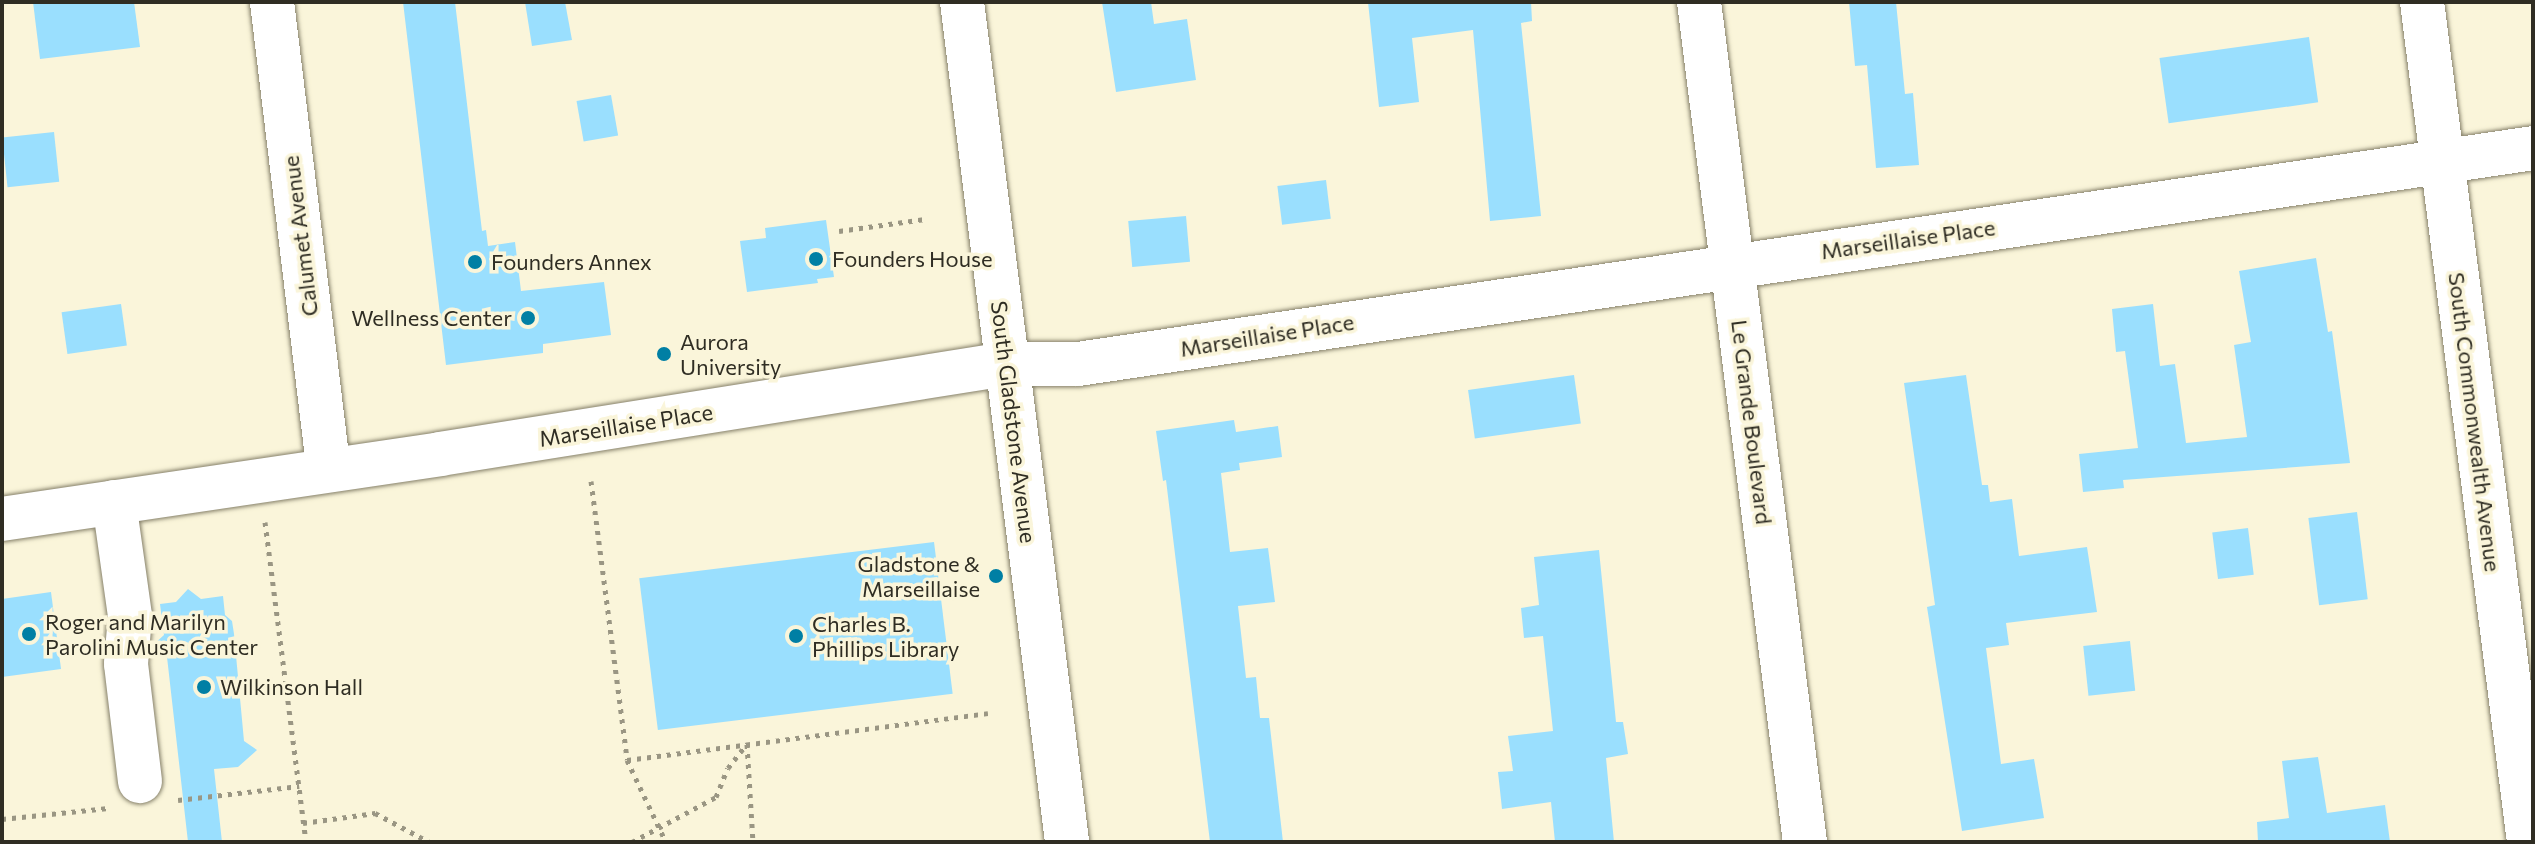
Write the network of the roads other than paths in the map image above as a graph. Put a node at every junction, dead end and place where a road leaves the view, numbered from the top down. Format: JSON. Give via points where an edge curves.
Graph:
{"nodes":[{"id":1,"x":272,"y":2,"type":"edge"},
{"id":2,"x":962,"y":2,"type":"edge"},
{"id":3,"x":1699,"y":2,"type":"edge"},
{"id":4,"x":2422,"y":2,"type":"edge"},
{"id":5,"x":2533,"y":148,"type":"edge"},
{"id":6,"x":2442,"y":162,"type":"junction"},
{"id":7,"x":1732,"y":265,"type":"junction"},
{"id":8,"x":1006,"y":364,"type":"junction"},
{"id":9,"x":329,"y":470,"type":"junction"},
{"id":10,"x":114,"y":502,"type":"junction"},
{"id":11,"x":2,"y":519,"type":"edge"},
{"id":12,"x":140,"y":781,"type":"dead end"},
{"id":13,"x":1067,"y":842,"type":"edge"},
{"id":14,"x":1805,"y":842,"type":"edge"},
{"id":15,"x":2529,"y":842,"type":"edge"}],
"edges":[{"from":1,"to":9,"type":"street","name":"Calumet Avenue"},
{"from":2,"to":8,"type":"street","name":"South Gladstone Avenue"},
{"from":3,"to":7,"type":"street","name":"Le Grande Boulevard"},
{"from":4,"to":6,"type":"street","name":"South Commonwealth Avenue"},
{"from":5,"to":6,"type":"street","name":"Marseillaise Place"},
{"from":6,"to":7,"type":"street","name":"Marseillaise Place"},
{"from":6,"to":15,"type":"street","name":"South Commonwealth Avenue"},
{"from":7,"to":8,"type":"street","name":"Marseillaise Place","via":[[1078,364]]},
{"from":7,"to":14,"type":"street","name":"Le Grande Boulevard"},
{"from":8,"to":9,"type":"street","name":"Marseillaise Place"},
{"from":8,"to":13,"type":"street","name":"South Gladstone Avenue"},
{"from":9,"to":10,"type":"street","name":"Marseillaise Place"},
{"from":10,"to":11,"type":"street","name":"Marseillaise Place"},
{"from":10,"to":12,"type":"street","via":[[130,616],[126,664]]}]}
